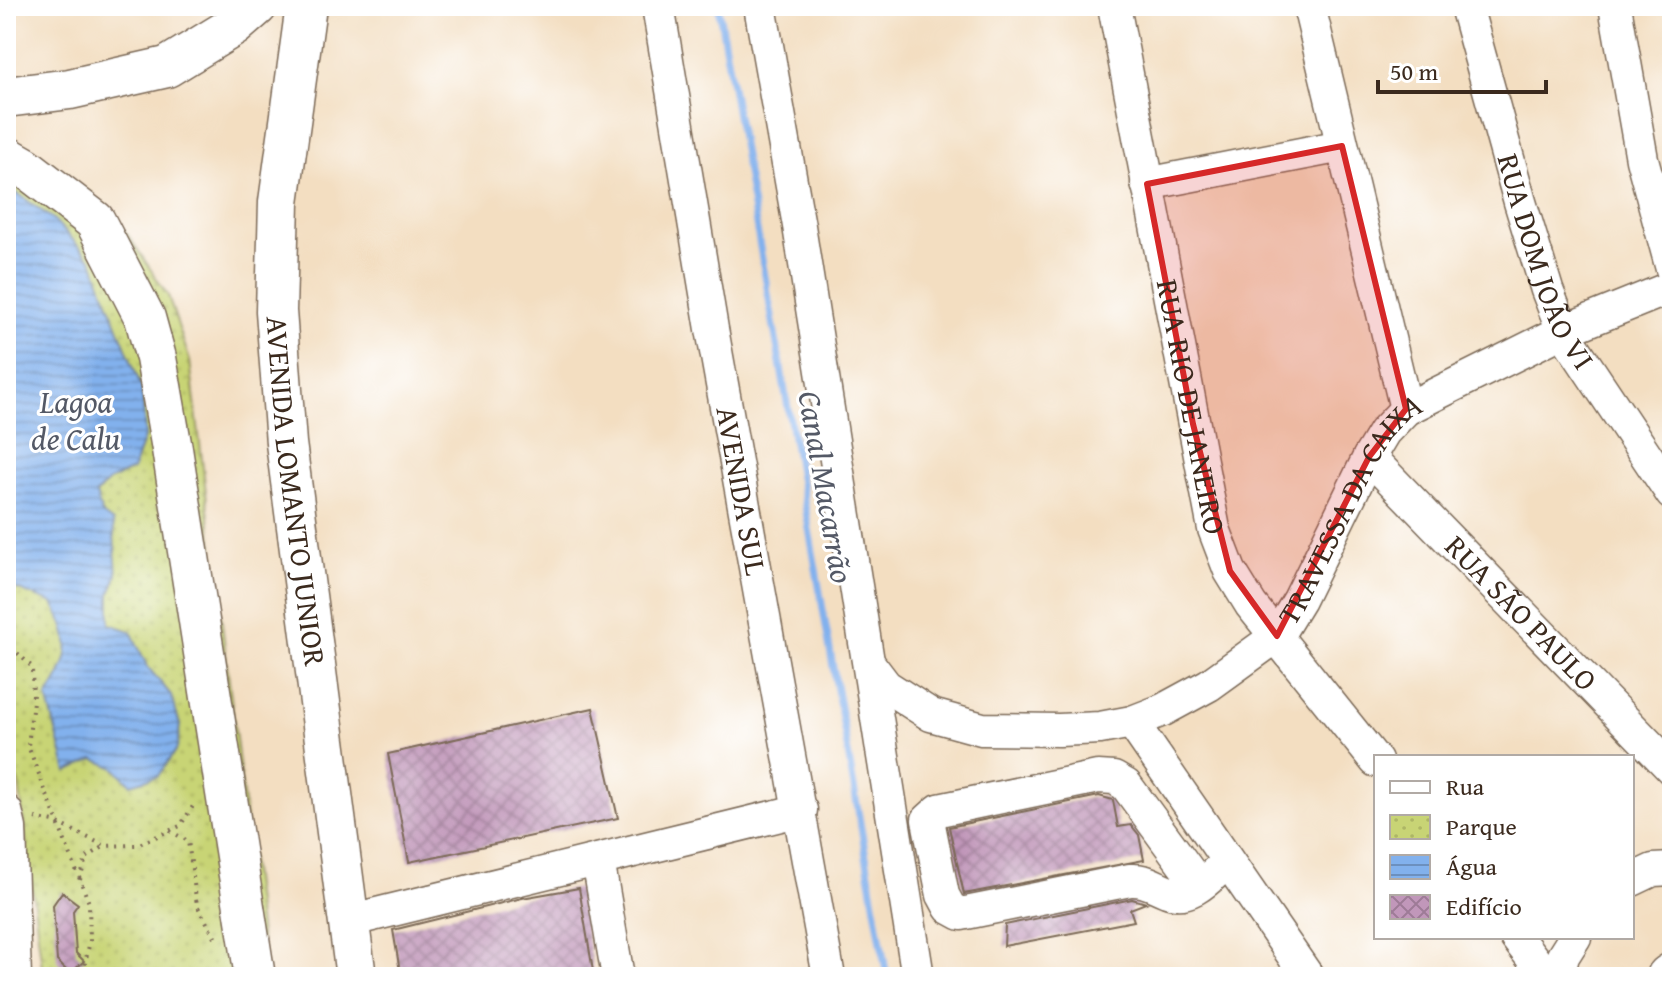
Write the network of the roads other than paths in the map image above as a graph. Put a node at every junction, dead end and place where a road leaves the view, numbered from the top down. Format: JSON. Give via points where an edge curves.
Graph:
{"nodes":[{"id":1,"x":257,"y":6,"type":"edge"},
{"id":2,"x":306,"y":6,"type":"edge"},
{"id":3,"x":658,"y":6,"type":"edge"},
{"id":4,"x":760,"y":6,"type":"edge"},
{"id":5,"x":1114,"y":6,"type":"edge"},
{"id":6,"x":1309,"y":6,"type":"edge"},
{"id":7,"x":1466,"y":6,"type":"edge"},
{"id":8,"x":1615,"y":6,"type":"edge"},
{"id":9,"x":6,"y":97,"type":"edge"},
{"id":10,"x":1342,"y":146,"type":"junction"},
{"id":11,"x":6,"y":156,"type":"edge"},
{"id":12,"x":1147,"y":184,"type":"junction"},
{"id":13,"x":1672,"y":269,"type":"edge"},
{"id":14,"x":1672,"y":287,"type":"edge"},
{"id":15,"x":1563,"y":331,"type":"junction"},
{"id":16,"x":1406,"y":409,"type":"junction"},
{"id":17,"x":1369,"y":457,"type":"junction"},
{"id":18,"x":1672,"y":494,"type":"edge"},
{"id":19,"x":1277,"y":636,"type":"junction"},
{"id":20,"x":870,"y":665,"type":"junction"},
{"id":21,"x":1132,"y":722,"type":"junction"},
{"id":22,"x":1374,"y":758,"type":"edge"},
{"id":23,"x":1672,"y":769,"type":"edge"},
{"id":24,"x":801,"y":810,"type":"junction"},
{"id":25,"x":6,"y":812,"type":"edge"},
{"id":26,"x":598,"y":860,"type":"junction"},
{"id":27,"x":1227,"y":862,"type":"junction"},
{"id":28,"x":1672,"y":869,"type":"edge"},
{"id":29,"x":1634,"y":879,"type":"edge"},
{"id":30,"x":1199,"y":885,"type":"junction"},
{"id":31,"x":348,"y":921,"type":"junction"},
{"id":32,"x":1518,"y":939,"type":"edge"},
{"id":33,"x":1574,"y":939,"type":"edge"},
{"id":34,"x":15,"y":977,"type":"edge"},
{"id":35,"x":255,"y":977,"type":"edge"},
{"id":36,"x":356,"y":977,"type":"edge"},
{"id":37,"x":618,"y":977,"type":"edge"},
{"id":38,"x":829,"y":977,"type":"edge"},
{"id":39,"x":918,"y":977,"type":"edge"},
{"id":40,"x":1308,"y":977,"type":"edge"},
{"id":41,"x":1547,"y":977,"type":"edge"},
{"id":42,"x":1558,"y":977,"type":"edge"}],
"edges":[{"from":1,"to":9,"type":"main road","via":[[167,67]]},
{"from":2,"to":31,"type":"main road","name":"AVENIDA LOMANTO JUNIOR","via":[[279,202],[276,311],[286,443]]},
{"from":3,"to":24,"type":"street","name":"AVENIDA SUL"},
{"from":4,"to":20,"type":"street"},
{"from":5,"to":12,"type":"street","name":"RUA RIO DE JANEIRO"},
{"from":6,"to":10,"type":"street"},
{"from":7,"to":15,"type":"street","name":"RUA DOM JOÃO VI","via":[[1520,202]]},
{"from":8,"to":13,"type":"street","via":[[1642,159]]},
{"from":10,"to":12,"type":"street"},
{"from":10,"to":16,"type":"street"},
{"from":11,"to":35,"type":"main road","via":[[95,221],[145,318],[177,478]]},
{"from":12,"to":19,"type":"street","name":"RUA RIO DE JANEIRO","via":[[1214,529],[1230,571]]},
{"from":14,"to":15,"type":"street","name":"TRAVESSA DA CAIXA"},
{"from":15,"to":16,"type":"street","name":"TRAVESSA DA CAIXA"},
{"from":15,"to":18,"type":"street","name":"RUA DOM JOÃO VI"},
{"from":16,"to":17,"type":"street","name":"TRAVESSA DA CAIXA"},
{"from":17,"to":19,"type":"street","name":"TRAVESSA DA CAIXA"},
{"from":17,"to":23,"type":"street","name":"RUA SÃO PAULO"},
{"from":19,"to":21,"type":"street","name":"TRAVESSA DA CAIXA","via":[[1209,685]]},
{"from":19,"to":22,"type":"street","name":"RUA RIO DE JANEIRO"},
{"from":20,"to":21,"type":"street","name":"TRAVESSA DA CAIXA","via":[[886,686],[931,715],[982,729],[1059,730]]},
{"from":20,"to":39,"type":"street"},
{"from":21,"to":27,"type":"street"},
{"from":24,"to":26,"type":"street"},
{"from":24,"to":38,"type":"street","name":"AVENIDA SUL"},
{"from":25,"to":34,"type":"street"},
{"from":26,"to":31,"type":"street"},
{"from":26,"to":37,"type":"street"},
{"from":27,"to":30,"type":"street"},
{"from":27,"to":40,"type":"street"},
{"from":28,"to":29,"type":"street"},
{"from":30,"to":30,"type":"street","via":[[1126,785],[1114,778],[939,810],[928,820],[943,895],[961,914],[1130,880],[1177,894]]},
{"from":31,"to":36,"type":"main road","name":"AVENIDA LOMANTO JUNIOR"},
{"from":32,"to":41,"type":"street"},
{"from":33,"to":42,"type":"street"}]}
